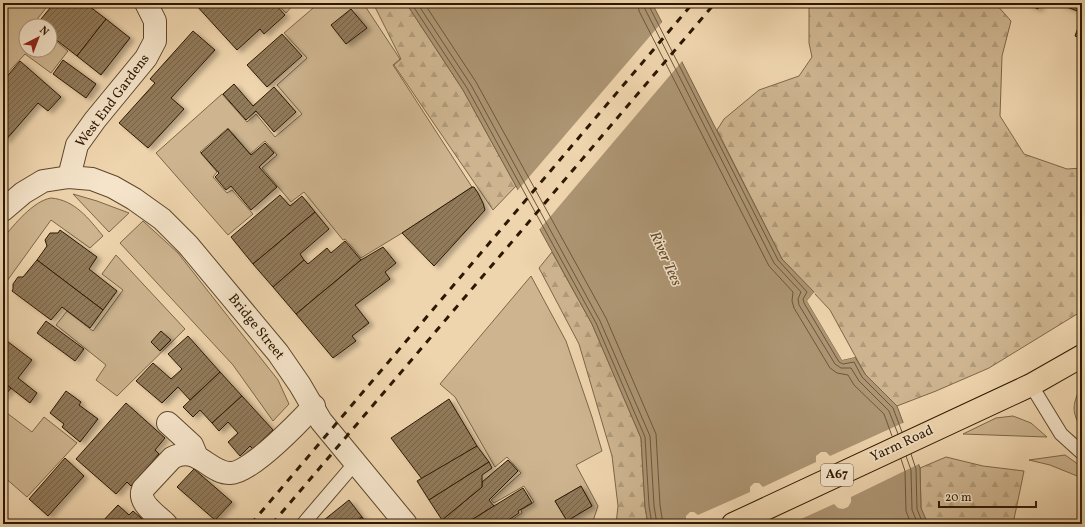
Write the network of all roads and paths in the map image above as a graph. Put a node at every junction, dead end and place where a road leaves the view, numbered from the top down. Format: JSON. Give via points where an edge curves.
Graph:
{"nodes":[{"id":1,"x":146,"y":3,"type":"edge"},
{"id":2,"x":69,"y":177,"type":"junction"},
{"id":3,"x":3,"y":210,"type":"edge"},
{"id":4,"x":1082,"y":356,"type":"edge"},
{"id":5,"x":1031,"y":385,"type":"junction"},
{"id":6,"x":314,"y":406,"type":"junction"},
{"id":7,"x":168,"y":423,"type":"dead end"},
{"id":8,"x":1082,"y":453,"type":"edge"},
{"id":9,"x":197,"y":457,"type":"junction"},
{"id":10,"x":356,"y":462,"type":"junction"},
{"id":11,"x":166,"y":524,"type":"edge"},
{"id":12,"x":303,"y":524,"type":"edge"},
{"id":13,"x":406,"y":524,"type":"edge"},
{"id":14,"x":733,"y":524,"type":"edge"}],
"edges":[{"from":1,"to":2,"type":"street","name":"West End Gardens","via":[[155,21],[155,41],[146,58],[94,120],[77,145]]},
{"from":2,"to":3,"type":"street","name":"Bridge Street","via":[[43,181],[23,193]]},
{"from":2,"to":6,"type":"street","name":"Bridge Street","via":[[92,179],[113,187],[162,219],[176,232],[278,353]]},
{"from":4,"to":5,"type":"main road","number":"A67"},
{"from":5,"to":8,"type":"lane","via":[[1061,434]]},
{"from":5,"to":14,"type":"main road","name":"Yarm Road","number":"A67"},
{"from":6,"to":9,"type":"street","via":[[283,438],[237,472],[223,472]]},
{"from":6,"to":10,"type":"street","name":"Bridge Street","via":[[325,426]]},
{"from":7,"to":9,"type":"street","via":[[192,445]]},
{"from":9,"to":11,"type":"street","via":[[183,454],[172,458],[143,489],[143,501]]},
{"from":10,"to":12,"type":"lane"},
{"from":10,"to":13,"type":"street","name":"Bridge Street"}]}
